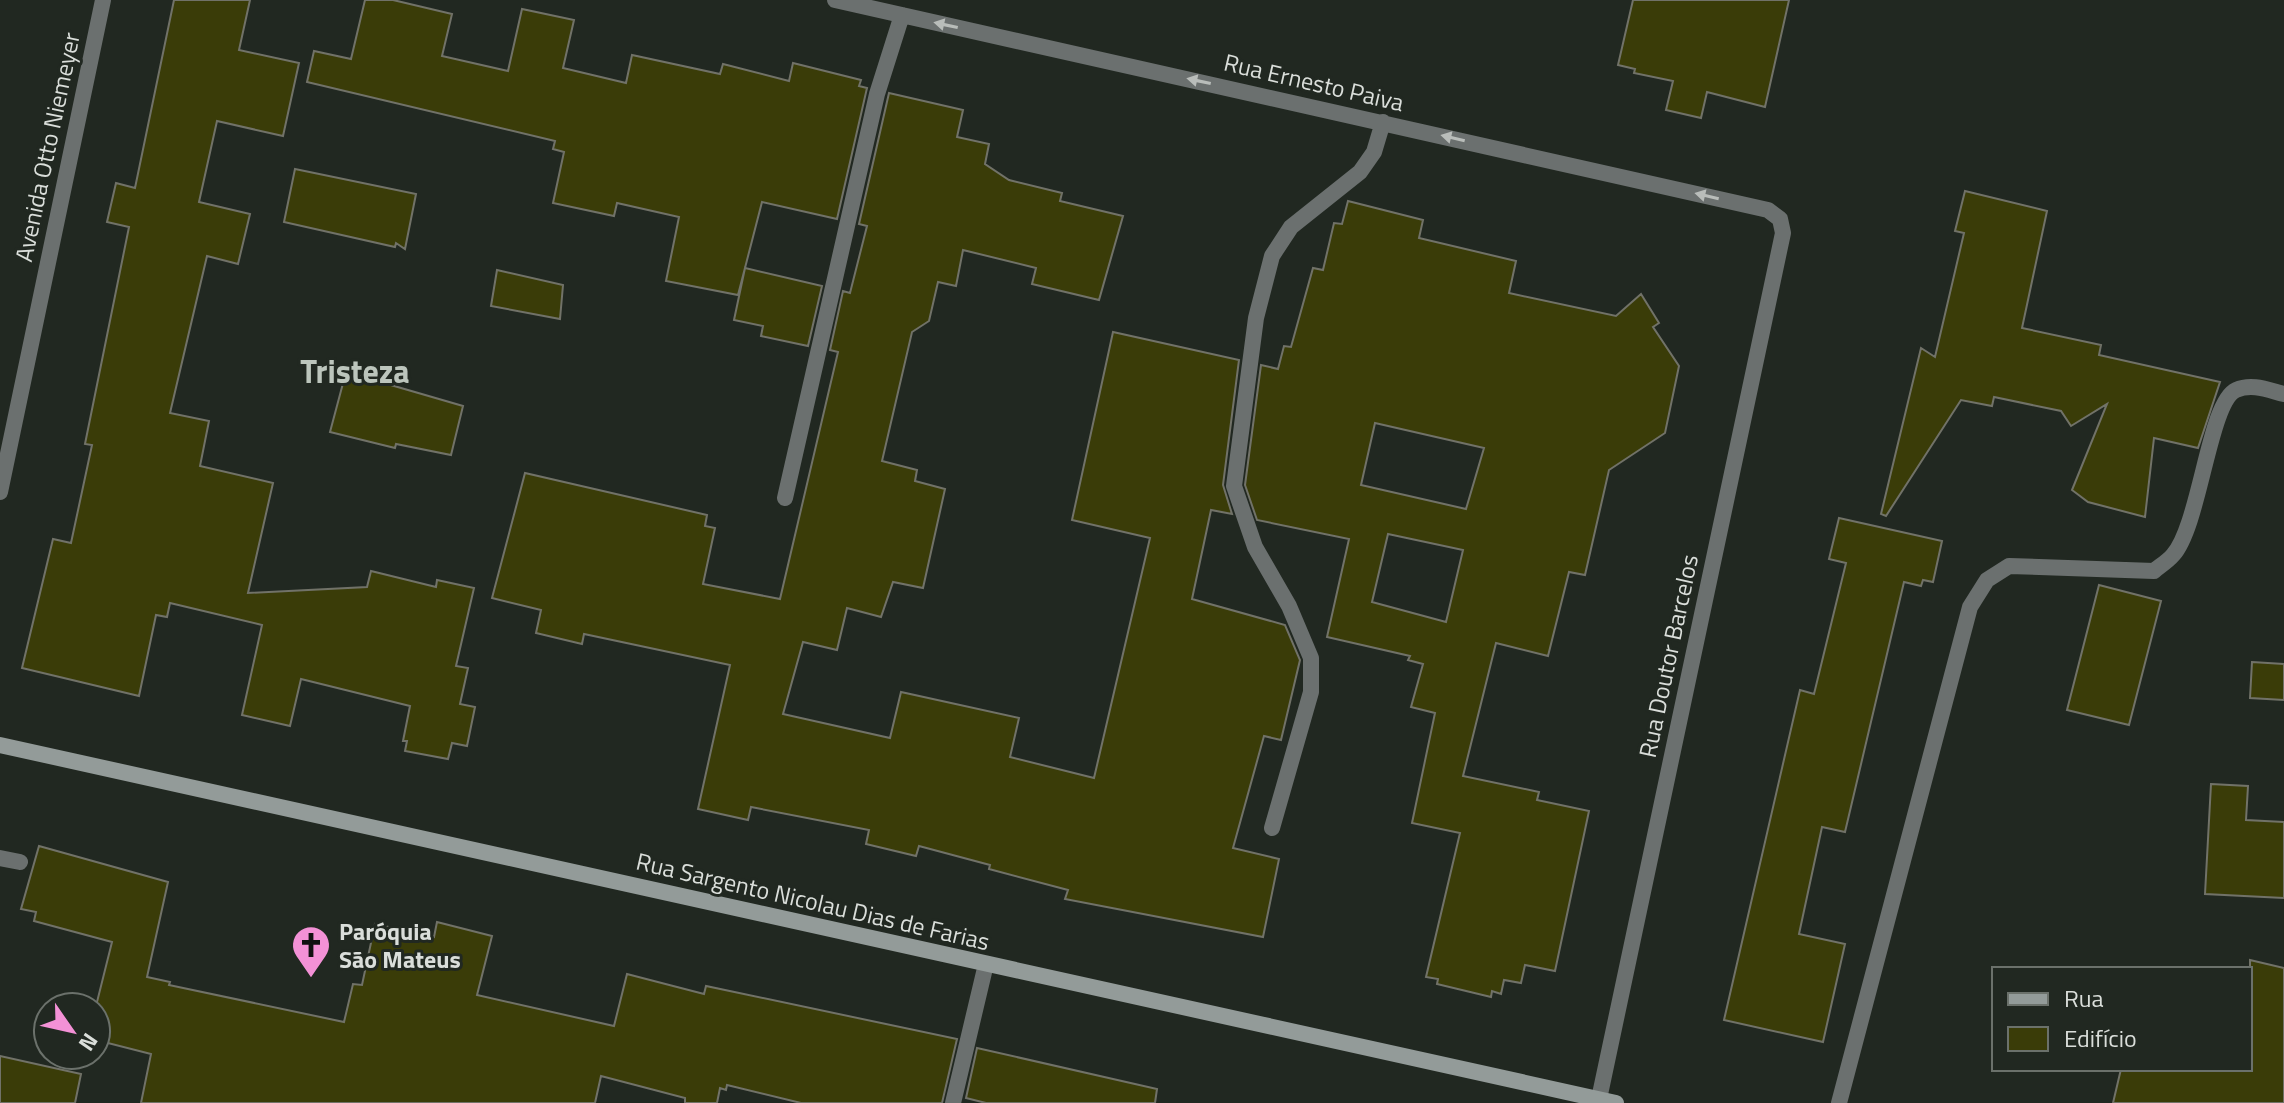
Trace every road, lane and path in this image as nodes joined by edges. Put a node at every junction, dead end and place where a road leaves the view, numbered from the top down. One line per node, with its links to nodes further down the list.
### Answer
1 (103, 0): 7 (street, Avenida Otto Niemeyer)
2 (835, 0): 3 (street, Rua Ernesto Paiva)
3 (902, 15): 4 (street, Rua Ernesto Paiva, one-way to 3); 8 (street)
4 (1383, 122): 5 (street, Rua Ernesto Paiva, one-way to 4); 10 (street)
5 (1780, 219): 14 (street, Rua Doutor Barcelos)
6 (2284, 394): 17 (street)
7 (0, 492)
8 (785, 498)
9 (0, 745): 13 (main road, Rua Sargento Nicolau Dias de Farias)
10 (1272, 828)
11 (0, 858): 12 (street)
12 (20, 862)
13 (986, 964): 14 (main road, Rua Sargento Nicolau Dias de Farias); 15 (street)
14 (1598, 1101): 16 (main road, Rua Sargento Nicolau Dias de Farias)
15 (953, 1103)
16 (1616, 1103)
17 (1839, 1103)

